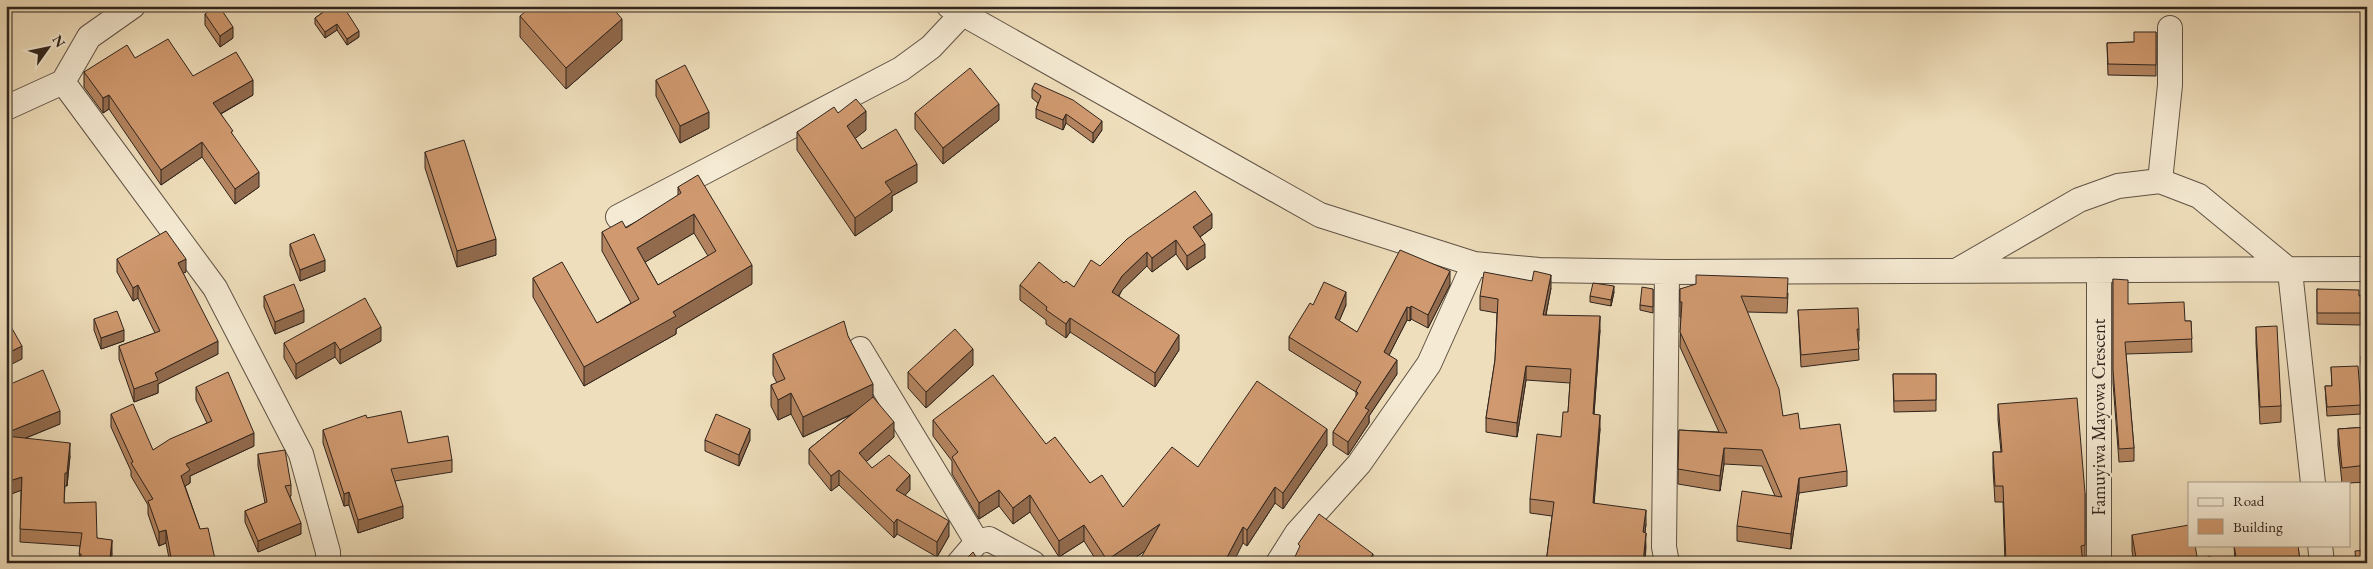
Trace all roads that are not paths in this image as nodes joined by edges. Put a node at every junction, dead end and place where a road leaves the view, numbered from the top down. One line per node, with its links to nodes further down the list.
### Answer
1 (133, 6): 4 (street)
2 (956, 10): 7 (street); 8 (street)
3 (2170, 28): 6 (street)
4 (63, 82): 5 (street); 18 (street)
5 (6, 108)
6 (2160, 181): 11 (street); 12 (street)
7 (618, 217)
8 (1474, 264): 13 (street); 21 (street)
9 (2367, 269): 11 (street)
10 (2099, 270): 11 (street); 12 (street); 23 (street, Famuyiwa Mayowa Crescent)
11 (2290, 270): 15 (street)
12 (1955, 271): 13 (street)
13 (1668, 272): 22 (street)
14 (860, 349): 16 (street)
15 (2313, 482)
16 (977, 542): 19 (street); 20 (street)
17 (2320, 546): 24 (street)
18 (328, 563)
19 (959, 563)
20 (1033, 563)
21 (1278, 563)
22 (1667, 563)
23 (2100, 563)
24 (2322, 563)

